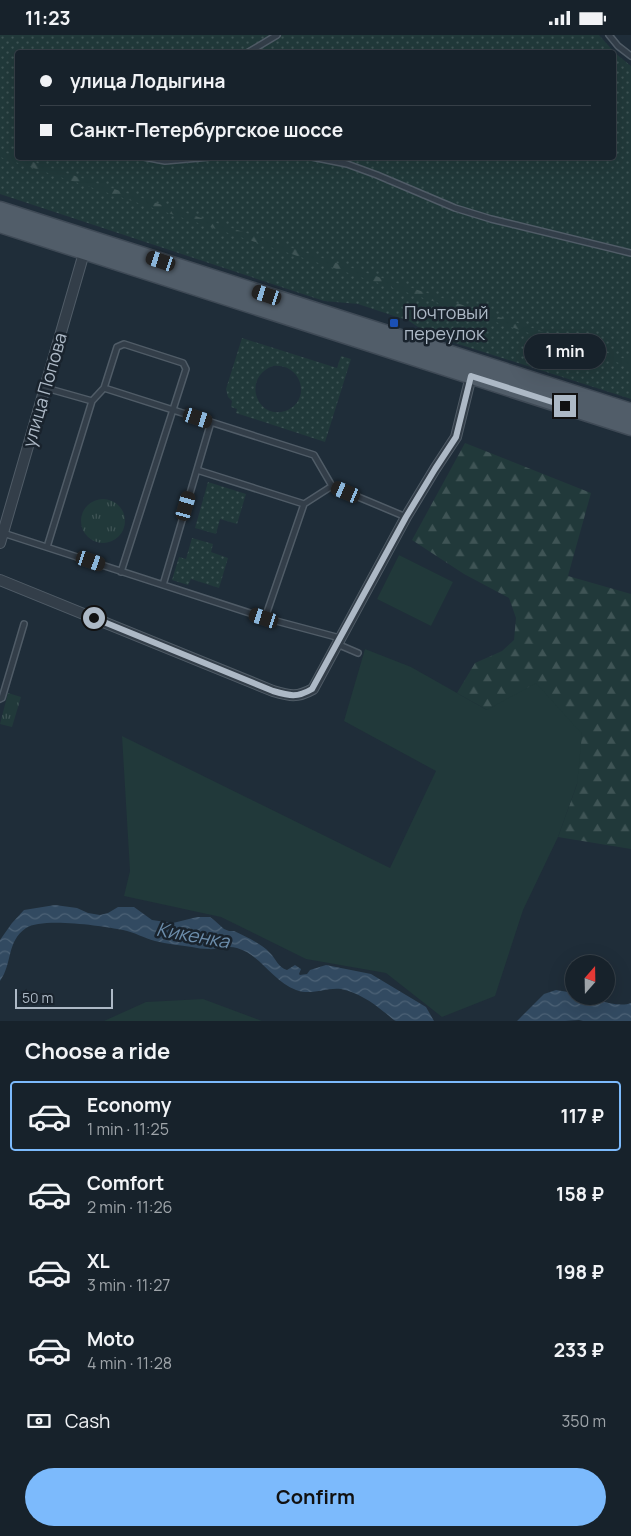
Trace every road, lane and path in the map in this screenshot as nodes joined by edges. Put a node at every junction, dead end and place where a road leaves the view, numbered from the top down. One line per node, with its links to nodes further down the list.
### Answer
1 (276, 35): 3 (lane)
2 (609, 35): 4 (lane)
3 (252, 50)
4 (631, 56)
5 (160, 160): 6 (lane)
6 (176, 160)
7 (327, 160): 11 (lane)
8 (0, 210): 10 (main road)
9 (0, 224): 10 (main road)
10 (87, 245): 12 (main road); 13 (street, улица Попова)
11 (631, 253)
12 (473, 369): 17 (main road); 19 (main road); 23 (street)
13 (46, 387): 15 (lane); 24 (street, улица Попова)
14 (104, 388): 15 (lane); 16 (lane); 16 (lane)
15 (92, 401): 25 (lane)
16 (173, 410): 18 (lane); 26 (lane)
17 (631, 412)
18 (211, 422): 20 (lane); 21 (lane)
19 (631, 427)
20 (196, 470): 22 (lane); 28 (lane)
21 (332, 486): 22 (lane); 23 (lane)
22 (304, 504): 29 (lane)
23 (406, 517): 31 (street)
24 (1, 538): 25 (lane)
25 (47, 547): 26 (lane)
26 (121, 571): 28 (lane)
27 (0, 579): 31 (street)
28 (163, 585): 29 (lane)
29 (264, 618): 31 (lane)
30 (24, 624): 33 (lane)
31 (339, 641): 32 (lane)
32 (358, 653)
33 (0, 699)

